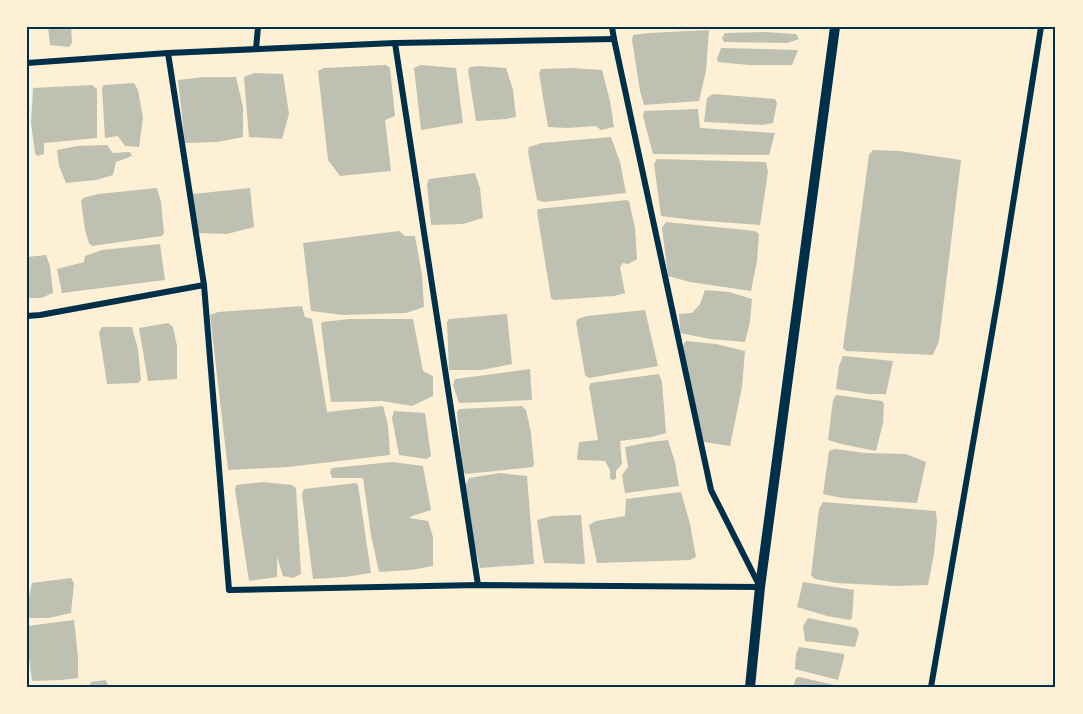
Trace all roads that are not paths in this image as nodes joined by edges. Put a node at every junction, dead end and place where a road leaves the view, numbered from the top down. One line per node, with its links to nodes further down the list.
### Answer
1 (258, 27): 7 (street)
2 (612, 27): 5 (street)
3 (835, 27): 13 (street)
4 (1041, 27): 15 (street)
5 (614, 39): 6 (street); 13 (street)
6 (394, 43): 7 (street); 12 (street)
7 (256, 49): 8 (street)
8 (168, 53): 9 (street); 10 (street)
9 (27, 63)
10 (204, 285): 11 (street); 12 (street)
11 (27, 316)
12 (478, 585): 13 (street)
13 (760, 587): 14 (street)
14 (750, 687)
15 (931, 687)

